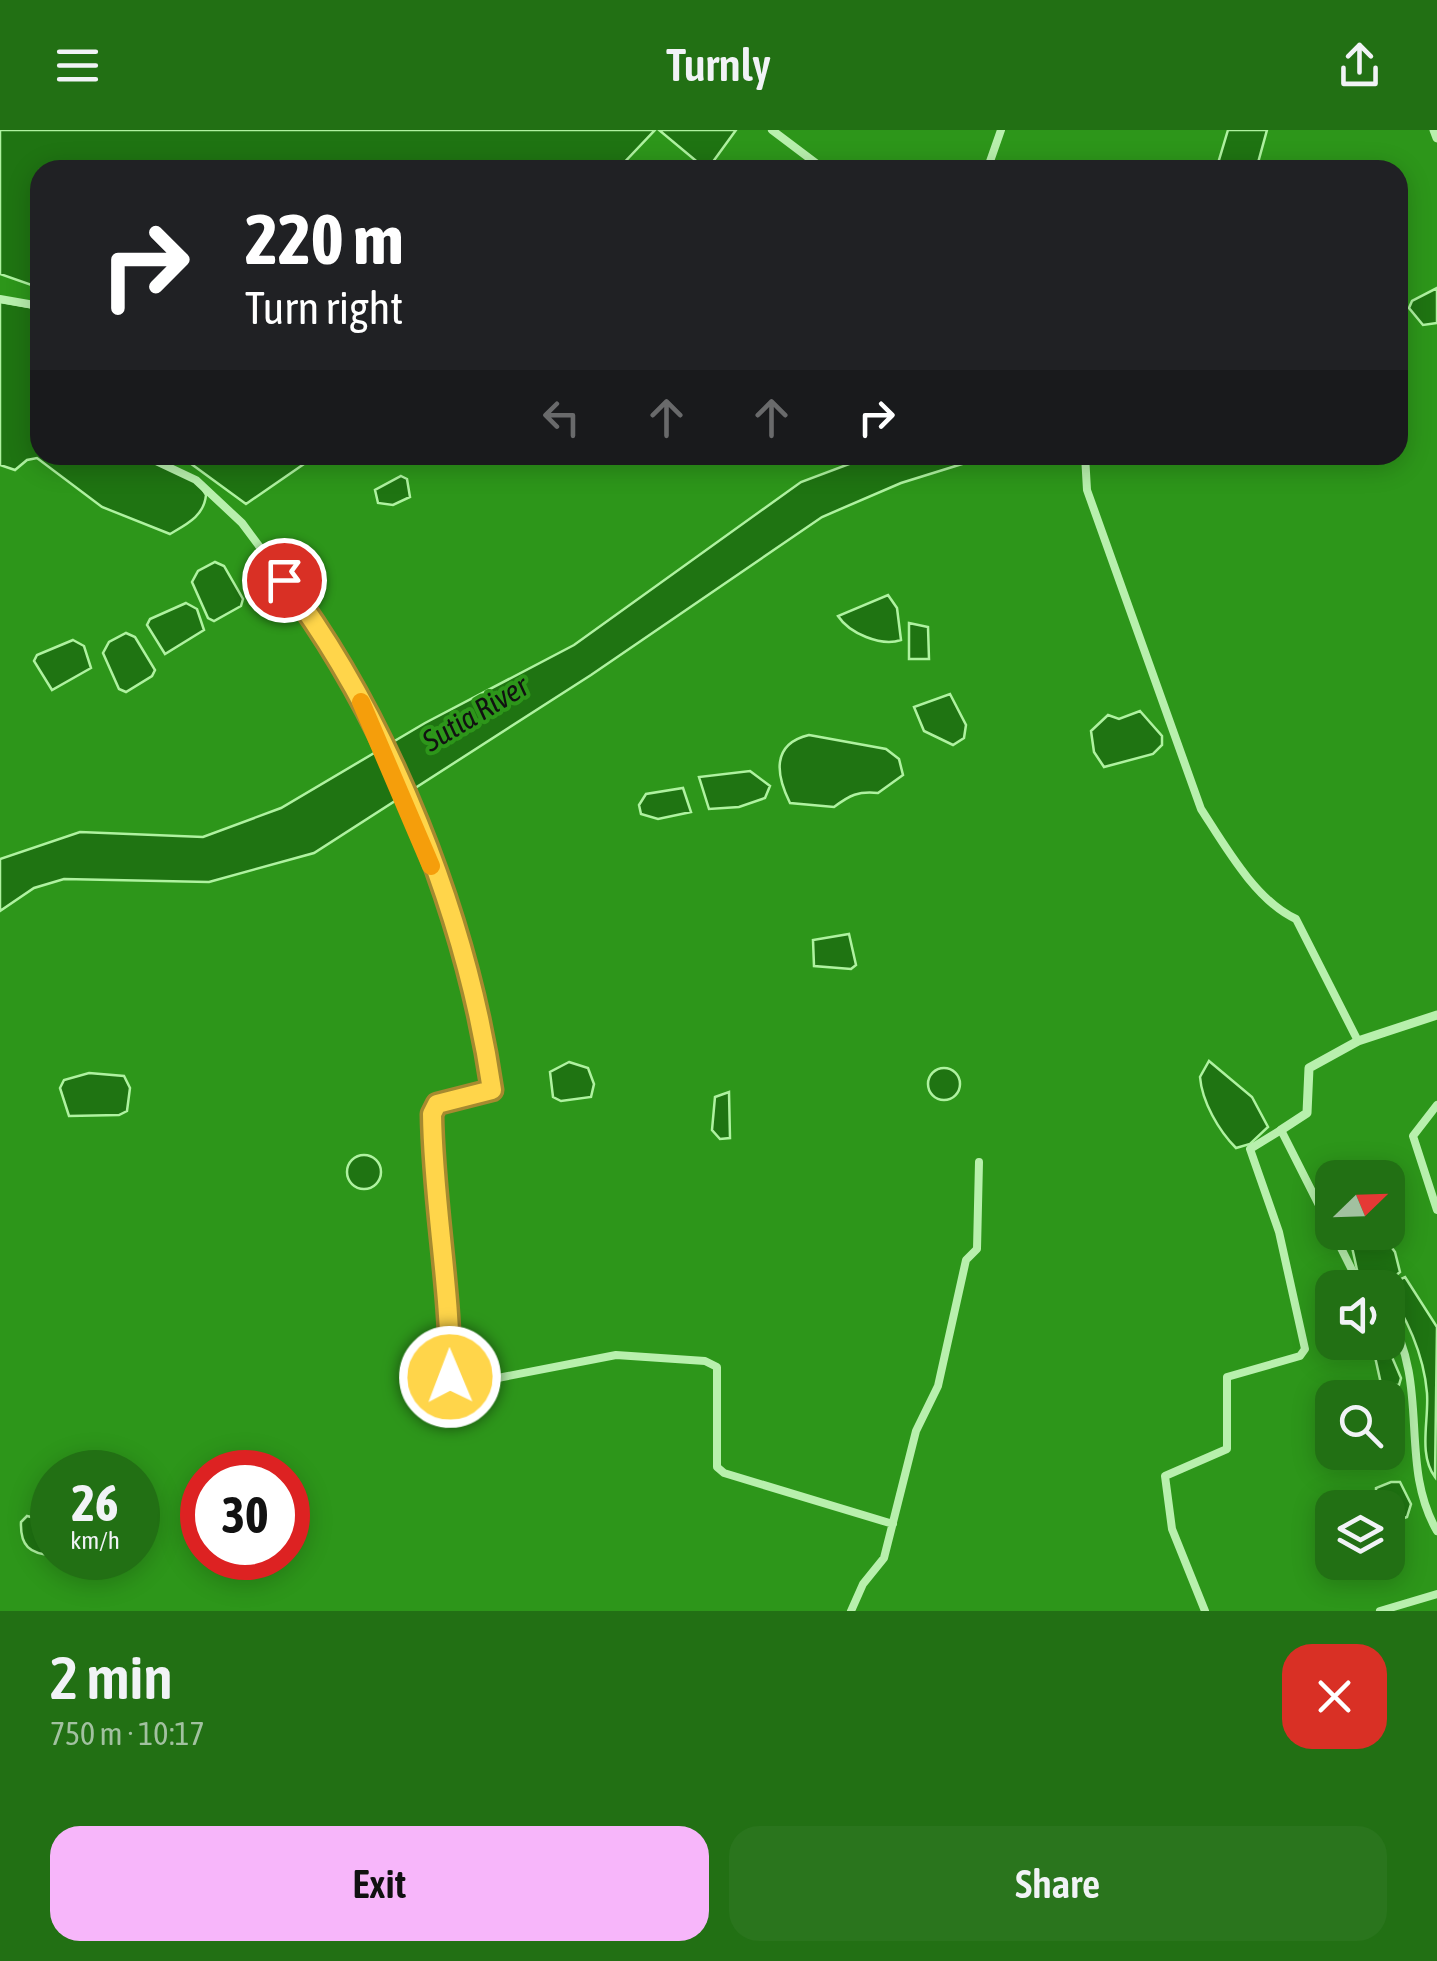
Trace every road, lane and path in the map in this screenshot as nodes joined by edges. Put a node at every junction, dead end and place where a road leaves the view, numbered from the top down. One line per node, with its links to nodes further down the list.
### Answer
1 (772, 130): 5 (street)
2 (1001, 130): 6 (street)
3 (1434, 130): 4 (street)
4 (1437, 138)
5 (812, 160)
6 (991, 160)
7 (0, 299): 8 (street)
8 (30, 304)
9 (164, 465): 19 (street)
10 (1086, 465): 12 (street)
11 (1437, 1015): 12 (street)
12 (1358, 1040): 14 (street)
13 (1437, 1105): 17 (street)
14 (1281, 1130): 16 (street); 23 (street)
15 (979, 1162): 19 (street)
16 (1315, 1197)
17 (1437, 1210)
18 (1405, 1354): 20 (street)
19 (892, 1524): 22 (street)
20 (1437, 1531)
21 (1437, 1594): 24 (street)
22 (851, 1611)
23 (1205, 1611)
24 (1380, 1611)

